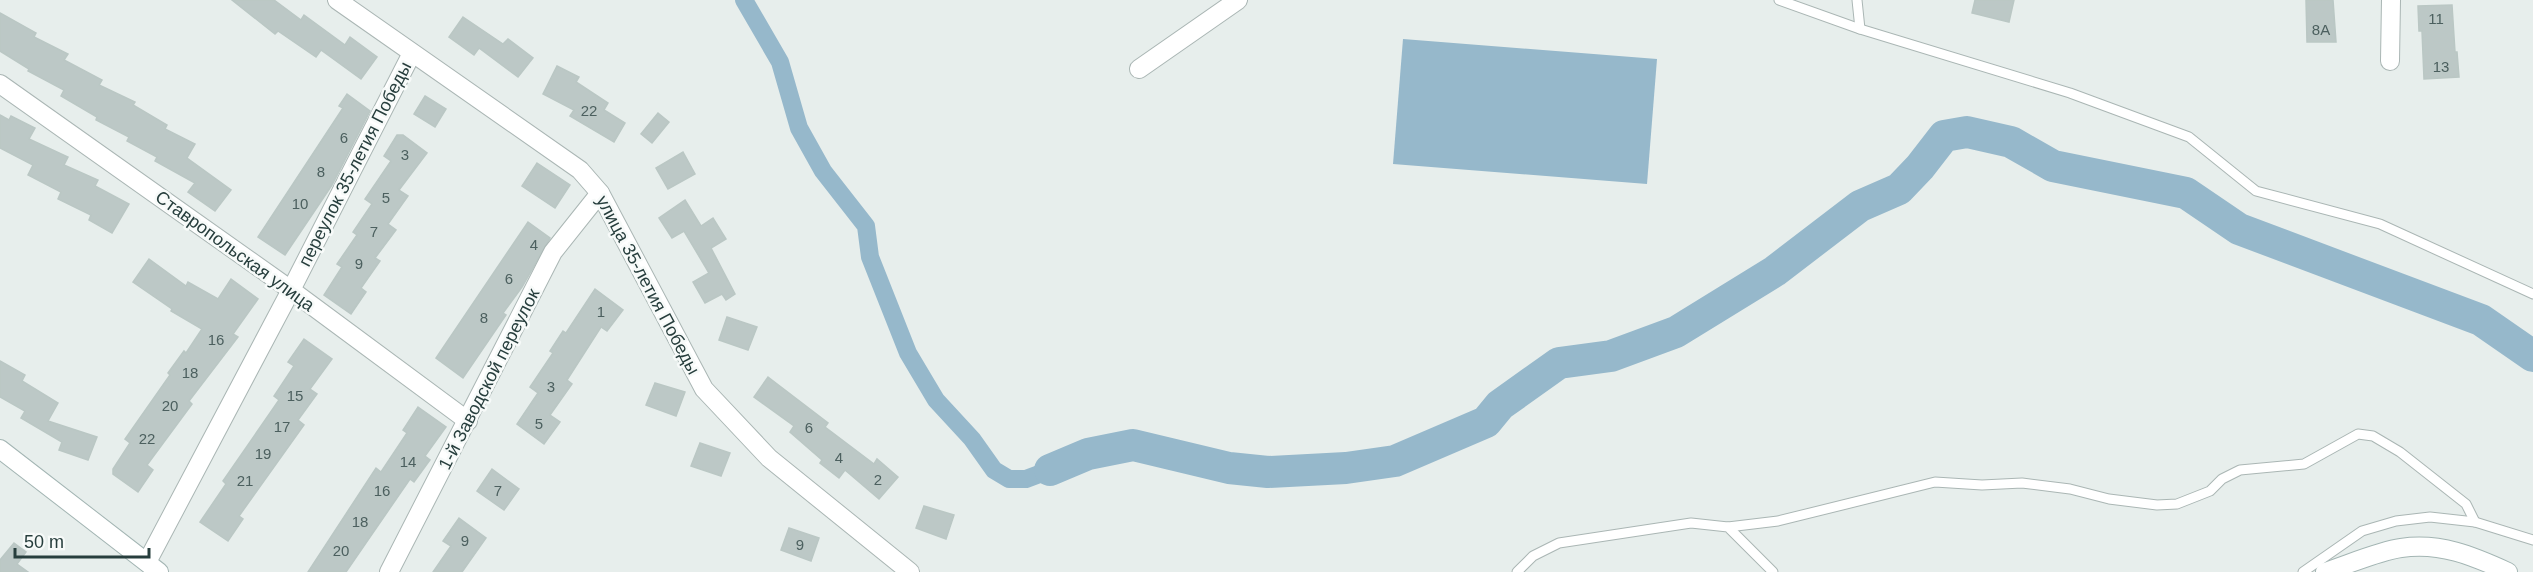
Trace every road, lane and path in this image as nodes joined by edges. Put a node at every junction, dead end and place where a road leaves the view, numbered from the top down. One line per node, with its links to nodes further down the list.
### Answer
1 (337, 0): 7 (street, улица 35-летия Победы)
2 (1238, 0): 9 (street)
3 (1779, 0): 6 (lane)
4 (1857, 0): 6 (lane)
5 (2391, 0): 8 (street)
6 (1860, 29): 13 (lane)
7 (412, 53): 11 (street, улица 35-летия Победы); 12 (street, переулок 35-летия Победы)
8 (2390, 60)
9 (1139, 69)
10 (0, 84): 12 (street, Ставропольская улица)
11 (600, 193): 14 (street, 1-й Заводской переулок); 21 (street, улица 35-летия Победы)
12 (291, 290): 14 (street, Ставропольская улица); 19 (street, переулок 35-летия Победы)
13 (2533, 294)
14 (468, 421): 20 (street, 1-й Заводской переулок)
15 (0, 449): 19 (street)
16 (2475, 522): 17 (lane); 18 (lane); 24 (lane)
17 (1728, 528): 22 (lane); 23 (lane)
18 (2533, 540)
19 (153, 567)
20 (389, 572)
21 (910, 572)
22 (1517, 572)
23 (1773, 572)
24 (2303, 572)
25 (2325, 572): 26 (street)
26 (2508, 572)

